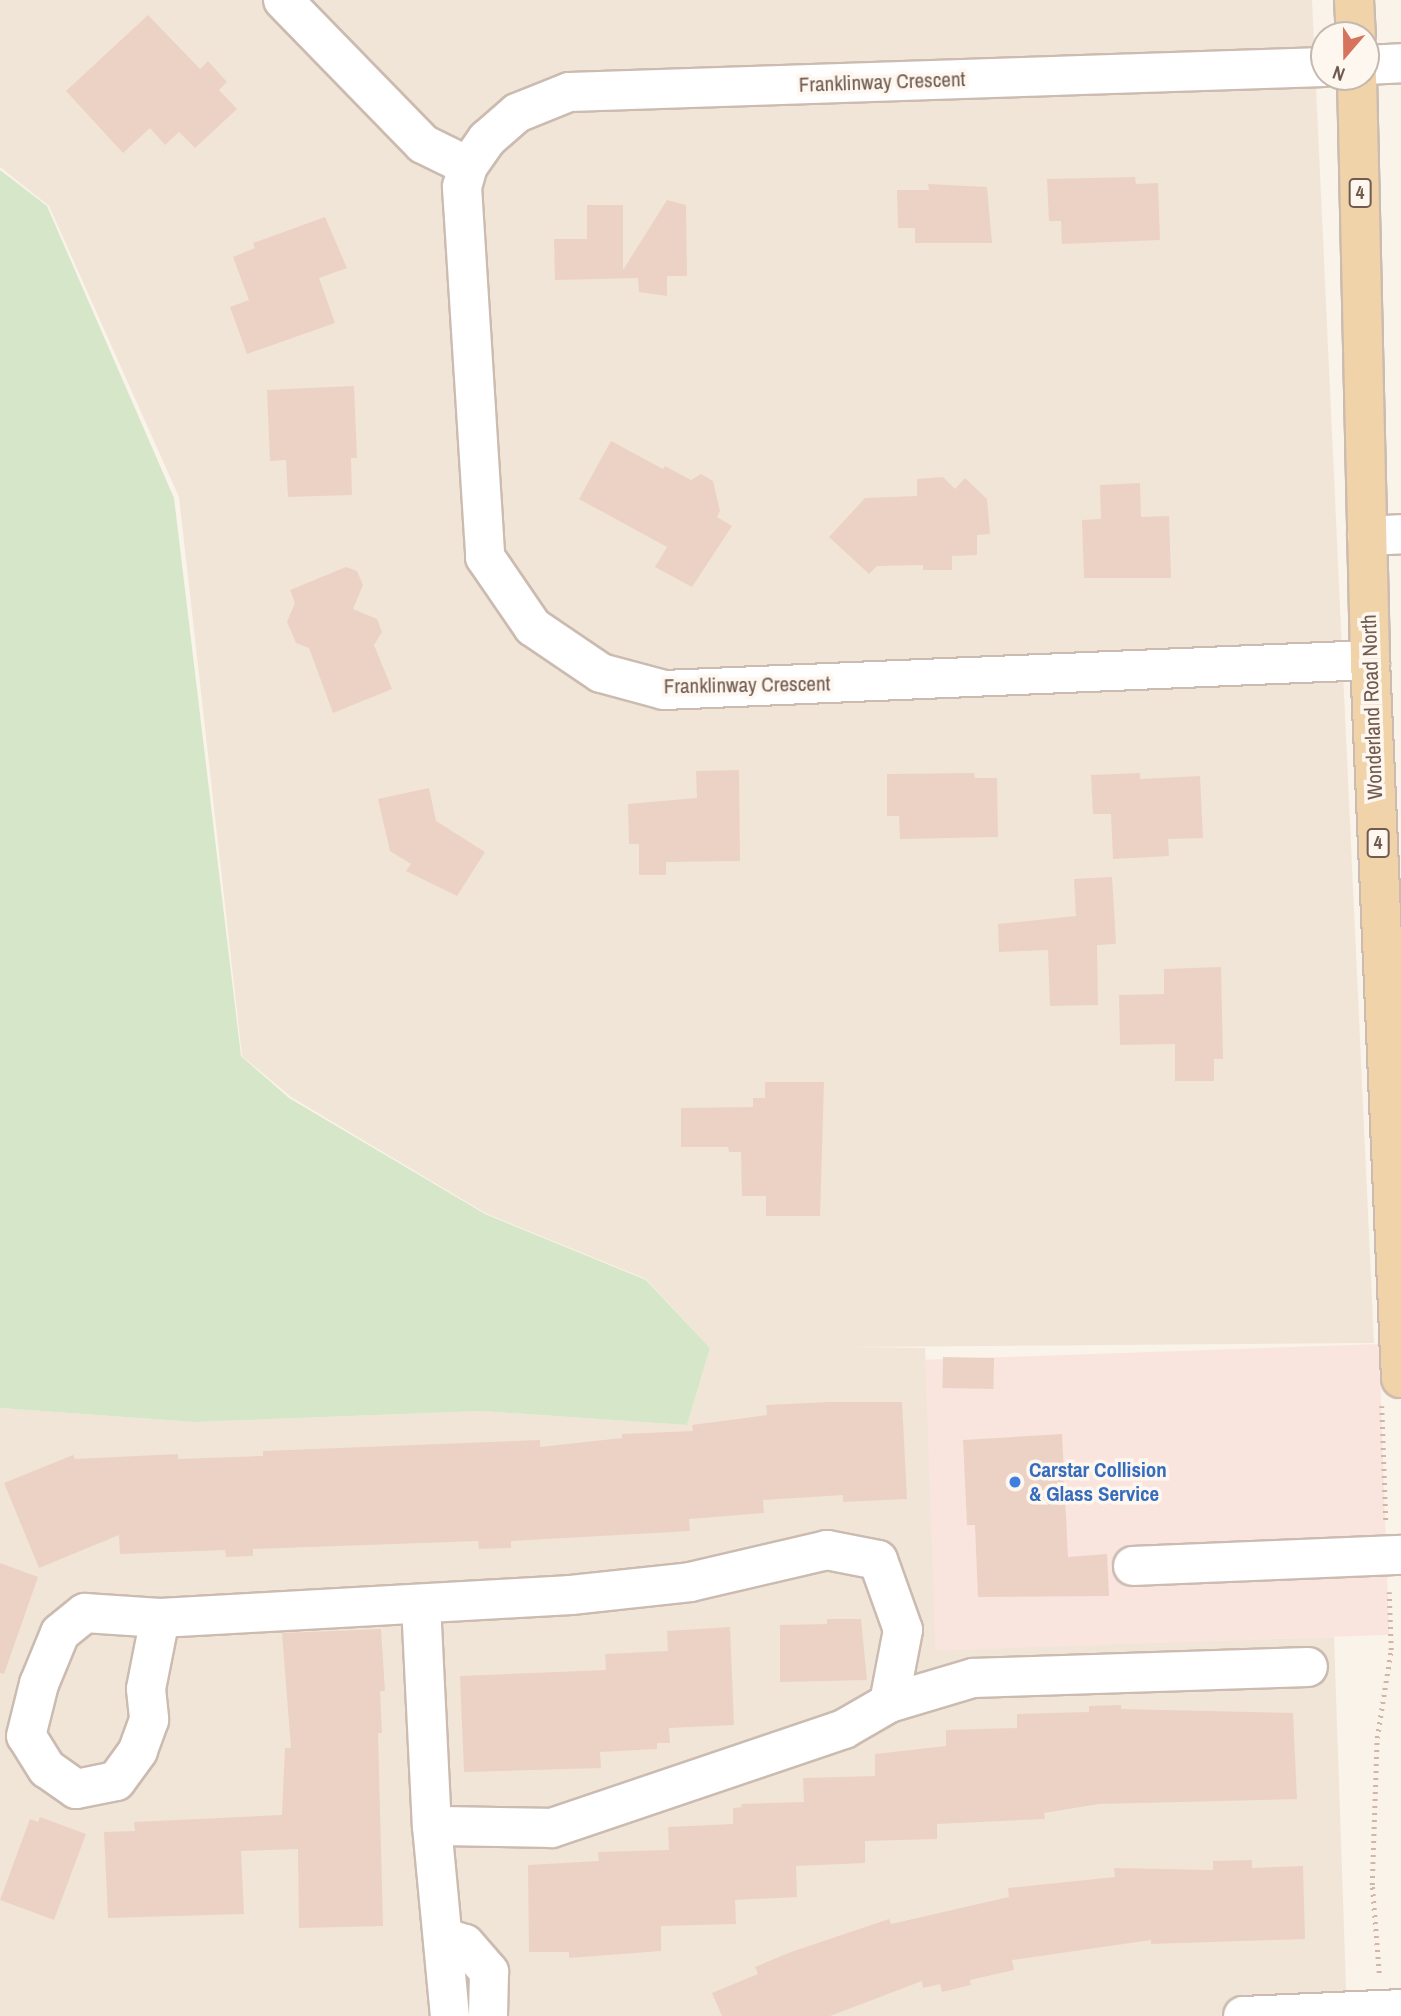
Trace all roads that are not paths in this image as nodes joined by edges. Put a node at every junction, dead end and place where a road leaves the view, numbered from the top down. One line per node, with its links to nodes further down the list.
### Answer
1 (283, 0): 8 (street)
2 (1354, 0): 3 (main road)
3 (1355, 21)
4 (1401, 64): 5 (street)
5 (1380, 65)
6 (1310, 67): 8 (street, Franklinway Crescent)
7 (1358, 91): 9 (main road, Wonderland Road North / 4)
8 (468, 166): 10 (street, Franklinway Crescent)
9 (1384, 535): 10 (main road, Wonderland Road North / 4)
10 (1370, 660): 11 (main road, Wonderland Road North / 4)
11 (1392, 983): 12 (main road, Wonderland Road North / 4)
12 (1401, 1378)
13 (1401, 1555): 14 (street)
14 (1133, 1566)
15 (421, 1604): 16 (street); 18 (street); 19 (street)
16 (160, 1618): 16 (street)
17 (1308, 1667): 18 (street)
18 (889, 1703): 19 (street)
19 (432, 1826): 20 (street)
20 (446, 1938): 22 (street); 23 (street)
21 (1401, 2009): 24 (street)
22 (450, 2016)
23 (488, 2016)
24 (1243, 2016)

